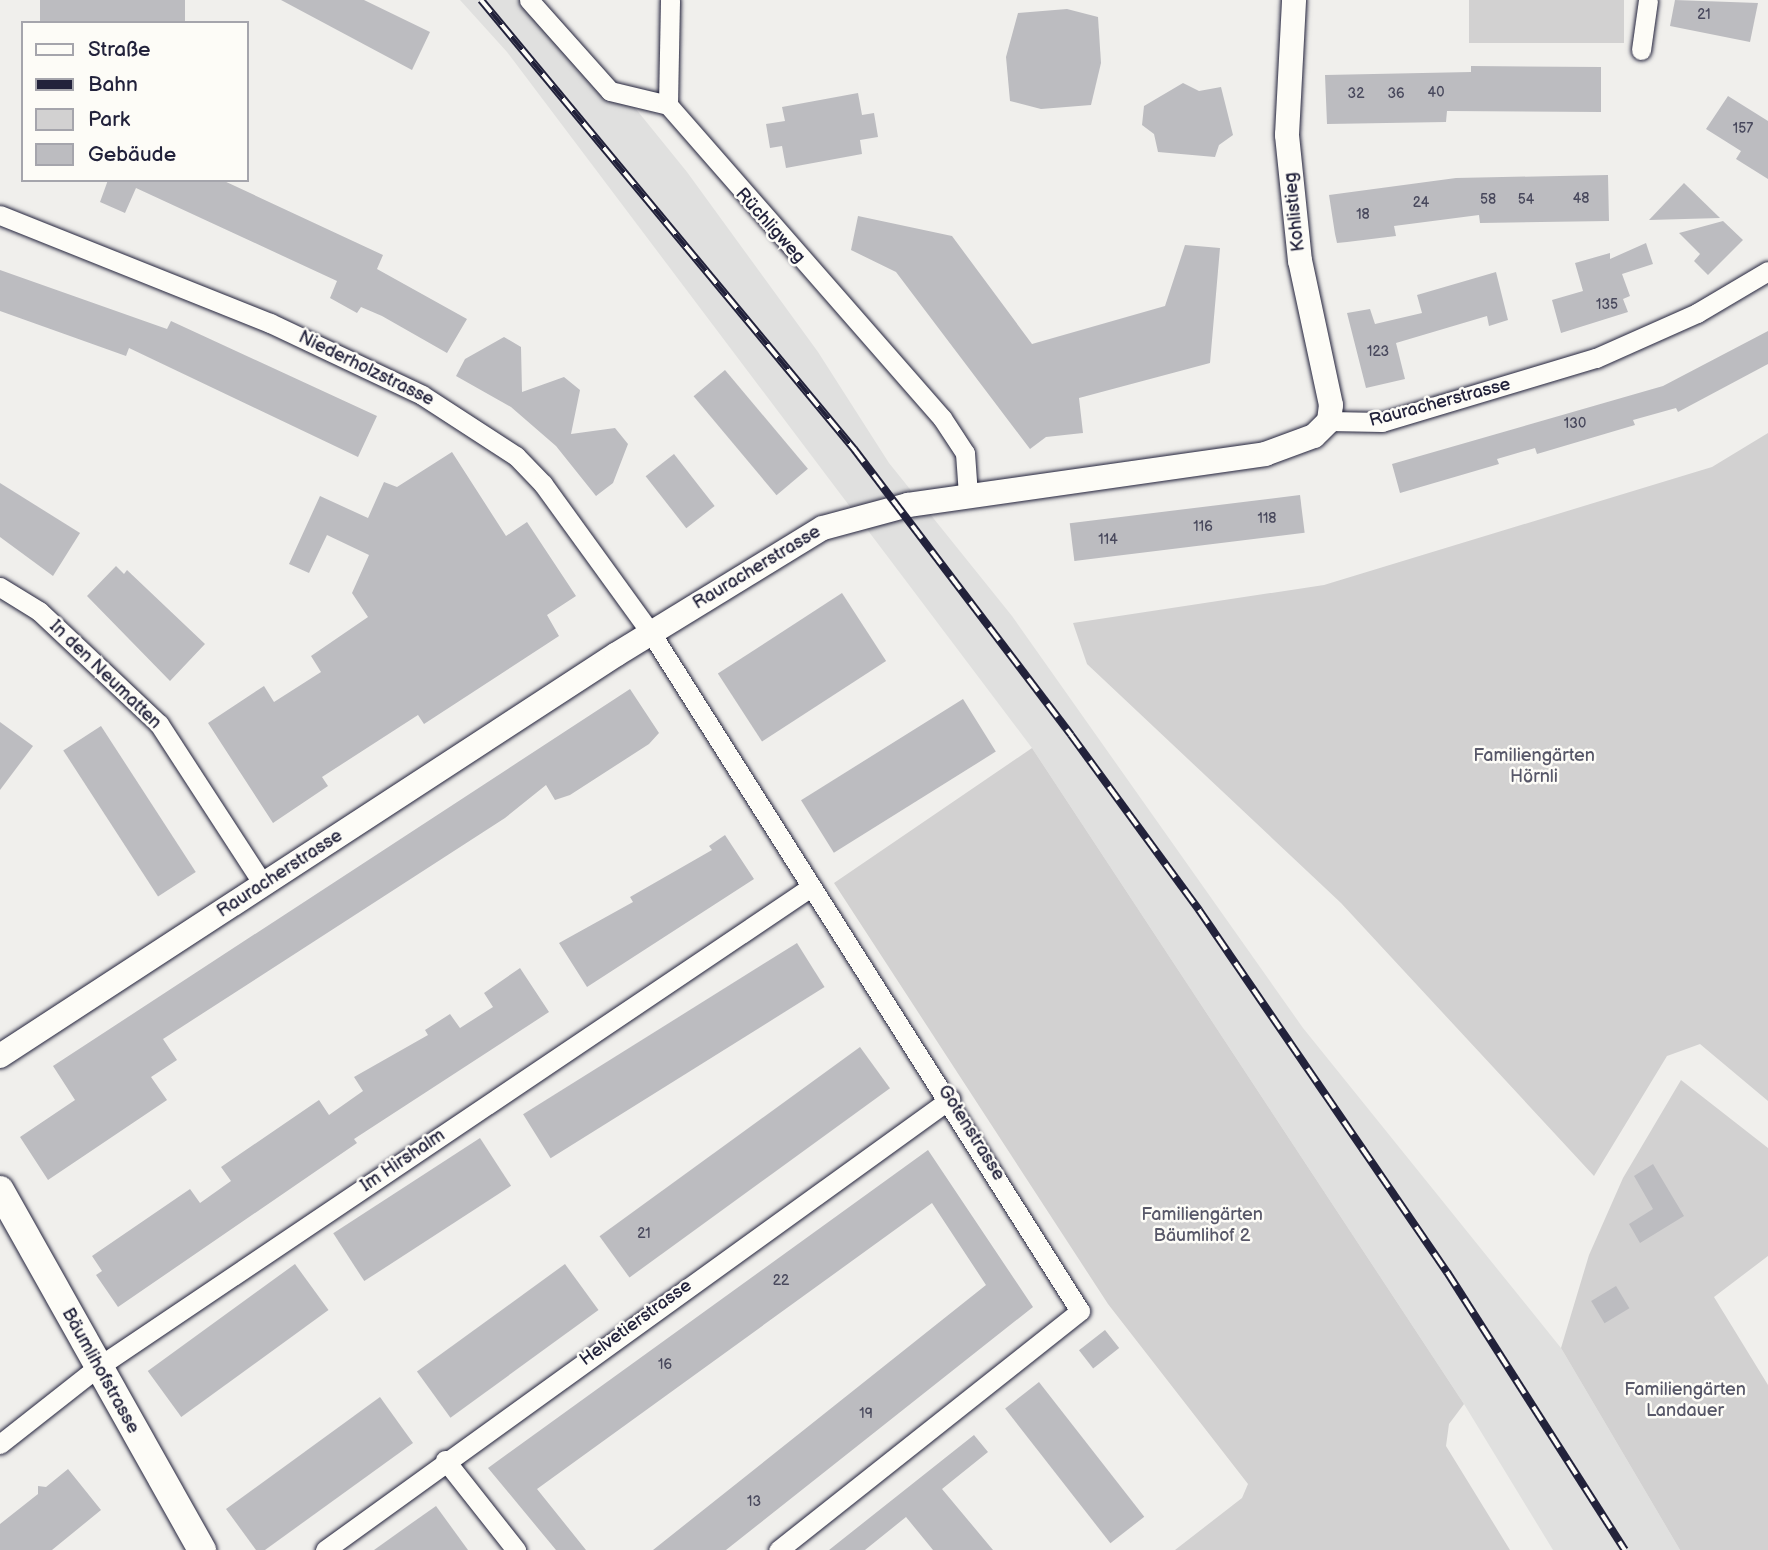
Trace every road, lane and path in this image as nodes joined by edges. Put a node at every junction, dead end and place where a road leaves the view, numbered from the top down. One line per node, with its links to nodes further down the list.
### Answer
1 (529, 0): 6 (street)
2 (670, 0): 6 (street)
3 (1294, 0): 9 (street, Kohlistieg)
4 (1648, 0): 5 (street)
5 (1641, 50)
6 (668, 104): 10 (street, Rüchligweg)
7 (0, 215): 12 (street, Niederholzstrasse)
8 (1768, 271): 9 (street, Rauracherstrasse)
9 (1329, 421): 10 (street, Rauracherstrasse)
10 (968, 495): 12 (street, Rauracherstrasse)
11 (0, 587): 13 (street, In den Neumatten)
12 (651, 633): 13 (street, Rauracherstrasse); 14 (street, Gotenstrasse)
13 (263, 884): 15 (street, Rauracherstrasse)
14 (811, 887): 16 (street, Gotenstrasse); 18 (street, Im Hirshalm)
15 (0, 1056)
16 (950, 1099): 20 (street, Helvetierstrasse); 24 (street, Gotenstrasse)
17 (0, 1191): 18 (main road, Bäumlihofstrasse)
18 (98, 1367): 19 (street, Im Hirshalm); 21 (main road, Bäumlihofstrasse)
19 (0, 1444)
20 (444, 1460): 22 (street, Helvetierstrasse); 23 (street)
21 (202, 1550)
22 (325, 1550)
23 (516, 1550)
24 (778, 1550)

